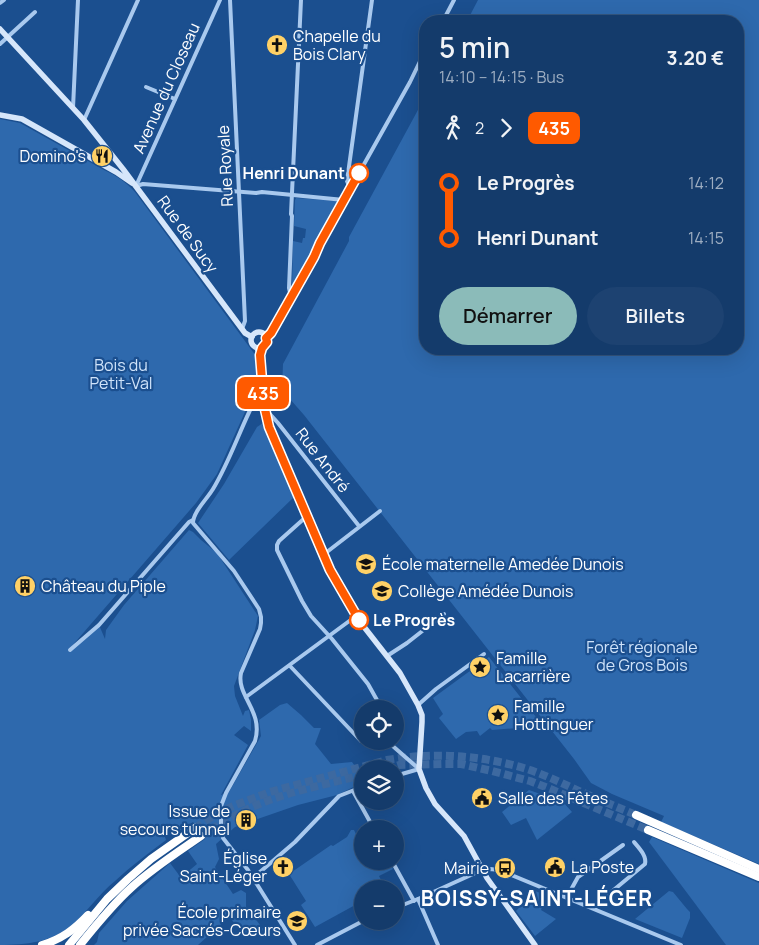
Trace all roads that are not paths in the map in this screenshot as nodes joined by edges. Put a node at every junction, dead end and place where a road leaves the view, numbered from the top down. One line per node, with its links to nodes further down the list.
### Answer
1 (4, 0): 9 (street)
2 (78, 0): 18 (street)
3 (138, 0): 20 (street)
4 (220, 0): 17 (street, Avenue du Closeau)
5 (230, 0): 28 (street, Rue Royale)
6 (301, 0): 29 (street)
7 (372, 0): 27 (street)
8 (454, 0): 11 (street)
9 (0, 3)
10 (35, 12): 13 (street)
11 (445, 15)
12 (0, 29): 13 (main road, Rue de Sucy)
13 (7, 37): 14 (street); 18 (main road, Rue de Sucy)
14 (0, 44)
15 (419, 63): 27 (street)
16 (146, 87): 17 (street)
17 (175, 99): 26 (street, Avenue du Closeau)
18 (73, 108): 20 (main road, Rue de Sucy)
19 (0, 115): 22 (main road)
20 (84, 120): 21 (main road, Rue de Sucy)
21 (113, 157): 23 (main road); 24 (main road, Rue de Sucy)
22 (104, 165): 23 (main road); 25 (main road)
23 (114, 165): 24 (main road); 25 (main road)
24 (123, 169): 26 (main road, Rue de Sucy)
25 (116, 172): 26 (main road)
26 (136, 186): 28 (street); 32 (main road, Rue de Sucy)
27 (352, 187): 30 (street)
28 (239, 191): 29 (street); 32 (street, Rue Royale)
29 (292, 195): 30 (street); 31 (street)
30 (344, 200): 31 (street)
31 (291, 298): 34 (street)
32 (242, 329): 33 (main road, Rue de Sucy)
33 (252, 337): 34 (main road); 35 (main road)
34 (266, 338): 35 (main road)
35 (260, 348): 36 (main road)
36 (263, 391): 37 (main road); 38 (street)
37 (264, 405): 38 (street); 39 (main road)
38 (251, 409): 42 (street)
39 (265, 412): 41 (main road); 43 (street, Rue André)
40 (380, 511): 43 (street)
41 (307, 516): 44 (main road); 47 (street)
42 (193, 520): 48 (street); 52 (street)
43 (359, 526): 44 (street)
44 (323, 555): 50 (main road)
45 (444, 614): 50 (street)
46 (352, 619): 47 (street)
47 (329, 636): 51 (street); 53 (street)
48 (70, 650)
49 (484, 654): 54 (street)
50 (387, 656): 54 (main road)
51 (290, 666): 52 (street); 55 (street)
52 (246, 697): 71 (street)
53 (377, 700)
54 (418, 704): 57 (main road)
55 (354, 734)
56 (397, 750): 57 (street)
57 (419, 769): 58 (street); 69 (main road)
58 (404, 773)
59 (353, 791): 61 (street); 71 (street)
60 (636, 815): 67 (highway)
61 (369, 820)
62 (195, 828): 73 (highway)
63 (648, 830): 70 (highway)
64 (201, 836): 81 (highway)
65 (634, 842): 76 (street)
66 (624, 845): 72 (street)
67 (759, 869)
68 (398, 870): 74 (street)
69 (482, 870): 72 (street); 74 (street); 84 (main road)
70 (759, 877)
71 (253, 878): 82 (street)
72 (567, 897): 76 (street)
73 (107, 899): 79 (highway); 80 (highway)
74 (416, 900): 75 (street); 83 (street)
75 (404, 905)
76 (594, 909): 85 (street)
77 (354, 926): 78 (street)
78 (320, 944)
79 (42, 945)
80 (69, 945)
81 (80, 945)
82 (295, 945)
83 (438, 945)
84 (535, 945)
85 (681, 945)

